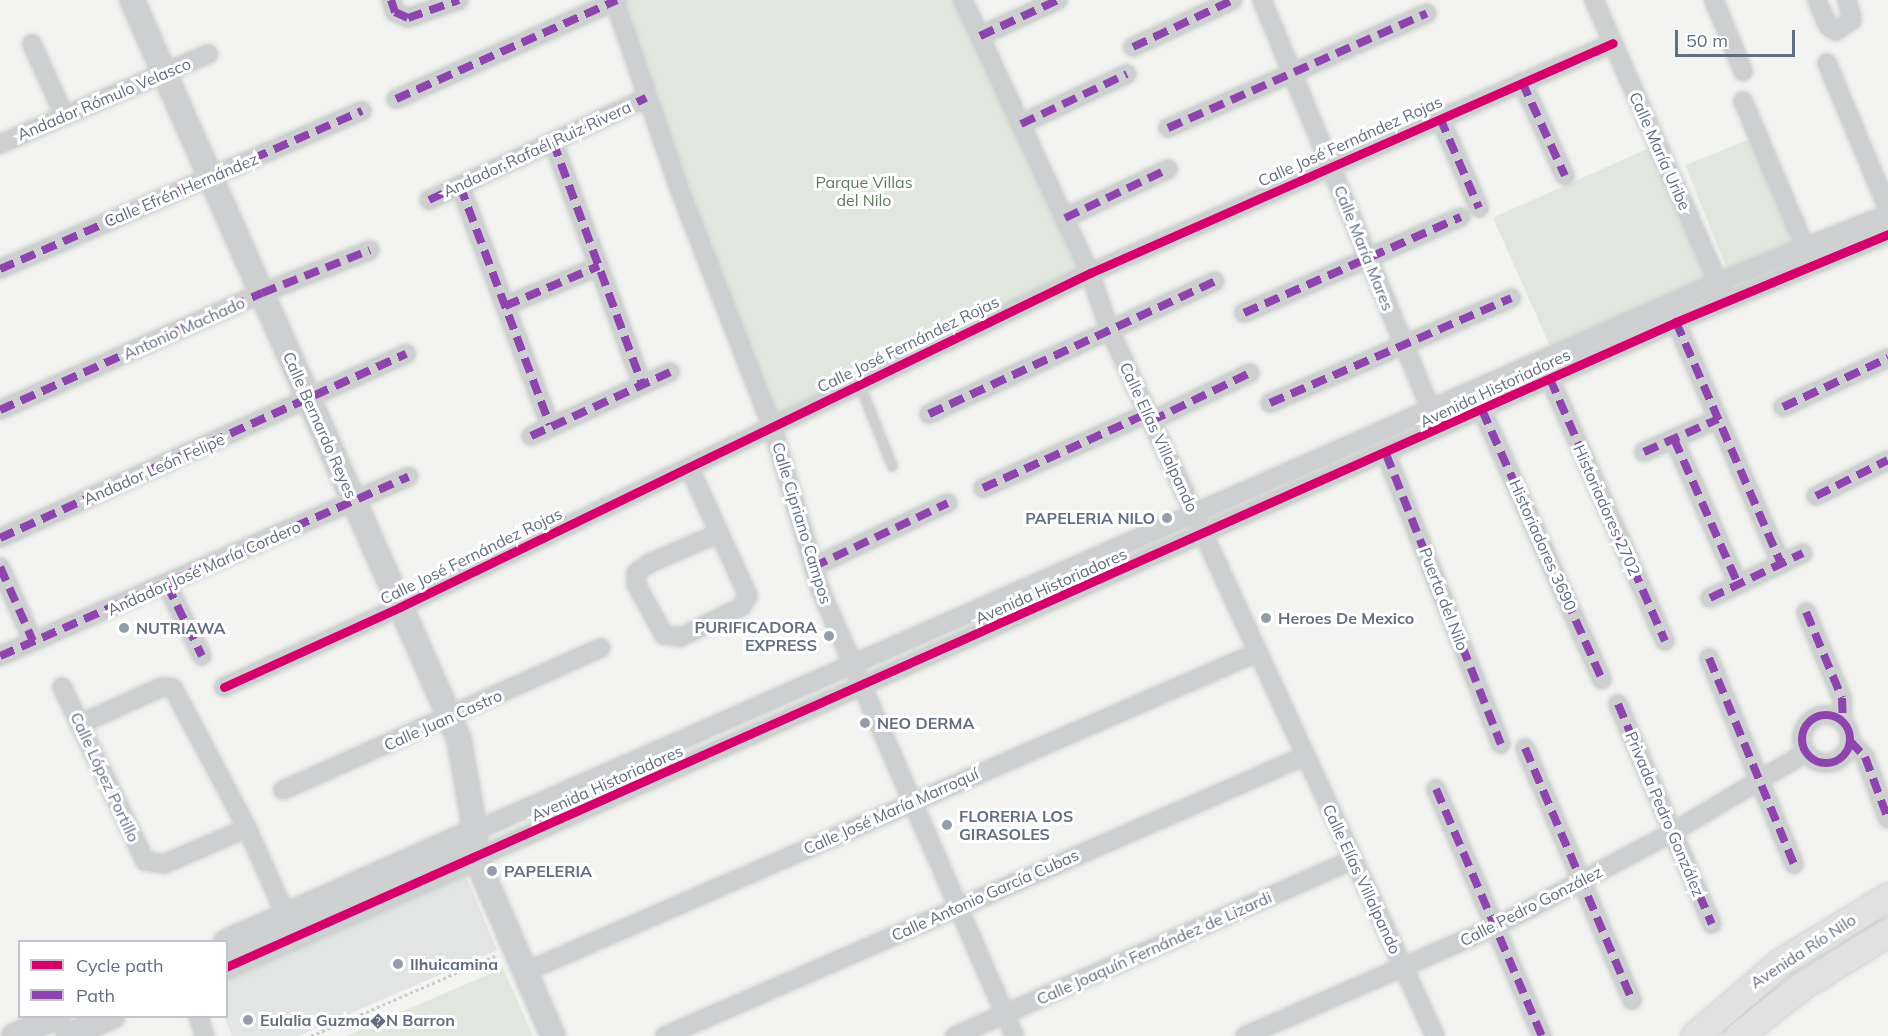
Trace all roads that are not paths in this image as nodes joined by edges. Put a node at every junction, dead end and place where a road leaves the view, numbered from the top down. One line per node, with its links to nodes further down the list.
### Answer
1 (132, 0): 22 (street, Calle Bernardo Reyes)
2 (391, 0): 3 (street)
3 (459, 0)
4 (963, 0): 14 (street, Calle Elías Villalpando)
5 (1058, 0): 14 (street)
6 (1233, 0): 17 (street)
7 (1262, 0): 20 (street, Calle María Mares)
8 (1594, 0): 15 (street, Calle María Uribe)
9 (1714, 0): 21 (street)
10 (1817, 0): 11 (street)
11 (1846, 0)
12 (615, 1): 25 (street, Calle Cipriano Campos); 26 (street)
13 (1427, 13): 20 (street)
14 (980, 36): 31 (street, Calle Elías Villalpando)
15 (1613, 43): 24 (street, Calle José Fernández Rojas); 54 (street, Calle María Uribe)
16 (32, 44): 29 (street)
17 (1133, 47)
18 (208, 54): 22 (street, Andador Rómulo Velasco)
19 (1827, 63): 42 (street)
20 (1291, 70): 32 (street); 35 (street, Calle María Mares)
21 (1743, 71)
22 (165, 73): 29 (street, Andador Rómulo Velasco); 38 (street, Calle Bernardo Reyes)
23 (1126, 74): 31 (street)
24 (1522, 82): 30 (street, Calle José Fernández Rojas); 37 (street)
25 (646, 98): 33 (street, Andador Rafaél Ruiz Rivera); 80 (street, Calle Cipriano Campos)
26 (396, 99)
27 (1743, 101): 47 (street)
28 (363, 111): 38 (street, Calle Efrén Hernández)
29 (64, 115): 34 (street, Andador Rómulo Velasco)
30 (1440, 118): 35 (street, Calle José Fernández Rojas); 41 (street)
31 (1021, 124): 45 (street, Calle Elías Villalpando)
32 (1168, 128)
33 (553, 142): 39 (street, Andador Rafaél Ruiz Rivera); 50 (street)
34 (0, 144)
35 (1330, 165): 49 (street, Calle María Mares); 52 (street, Calle José Fernández Rojas)
36 (1168, 169): 45 (street)
37 (1565, 176)
38 (210, 177): 51 (street, Calle Efrén Hernández); 55 (street, Calle Bernardo Reyes)
39 (460, 186): 40 (street, Andador Rafaél Ruiz Rivera); 58 (street)
40 (429, 200)
41 (1479, 208)
42 (1888, 209)
43 (1888, 214): 47 (street, Avenida Historiadores)
44 (1461, 217): 49 (street)
45 (1065, 218): 52 (street, Calle Elías Villalpando)
46 (1888, 234): 57 (street, Avenida Historiadores)
47 (1805, 247): 54 (street, Avenida Historiadores)
48 (370, 250): 55 (street, Antonio Machado)
49 (1368, 256): 59 (street); 62 (street, Calle María Mares)
50 (599, 266): 58 (street); 68 (street)
51 (0, 268)
52 (1090, 273): 61 (street, Calle Elías Villalpando); 69 (street, Calle José Fernández Rojas)
53 (1215, 280): 61 (street)
54 (1718, 282): 57 (street, Calle María Uribe); 74 (street, Avenida Historiadores)
55 (262, 293): 70 (street, Calle Bernardo Reyes); 73 (street, Antonio Machado)
56 (1510, 298): 62 (street)
57 (1726, 301): 60 (street, Avenida Historiadores)
58 (505, 306): 79 (street)
59 (1244, 313)
60 (1676, 322): 67 (street, Avenida Historiadores); 78 (street)
61 (1110, 331): 76 (street); 77 (street, Calle Elías Villalpando)
62 (1404, 344): 71 (street); 74 (street, Calle María Mares)
63 (406, 354): 70 (street, Andador León Felipe)
64 (1888, 358): 72 (street)
65 (670, 372): 68 (street)
66 (1250, 373): 77 (street)
67 (1550, 379): 75 (street, Avenida Historiadores); 108 (street, Historiadores 2702)
68 (642, 384): 79 (street)
69 (859, 384): 80 (street, Calle José Fernández Rojas); 87 (lane)
70 (308, 400): 92 (street, Calle Bernardo Reyes); 97 (street, Andador León Felipe)
71 (1270, 403)
72 (1783, 407)
73 (0, 410)
74 (1431, 410): 81 (street, Calle María Mares); 94 (street, Avenida Historiadores)
75 (1482, 410): 81 (street, Avenida Historiadores); 115 (street, Historiadores 3690)
76 (929, 414)
77 (1149, 417): 90 (street); 94 (street, Calle Elías Villalpando)
78 (1718, 419): 83 (street); 99 (street)
79 (549, 425): 82 (street)
80 (773, 429): 88 (street, Calle José Fernández Rojas); 101 (street, Calle Cipriano Campos)
81 (1439, 430): 85 (street, Avenida Historiadores)
82 (531, 436)
83 (1674, 439): 84 (street); 103 (street)
84 (1644, 452)
85 (1386, 454): 96 (street, Avenida Historiadores); 124 (street, Puerta del Nilo)
86 (1888, 460): 91 (street)
87 (892, 466)
88 (689, 467): 95 (street); 105 (street, Calle José Fernández Rojas)
89 (408, 477): 92 (street, Andador José María Cordero)
90 (983, 488)
91 (1816, 496)
92 (354, 501): 102 (street, Andador José María Cordero); 105 (street, Calle Bernardo Reyes)
93 (948, 503): 101 (street)
94 (1194, 514): 96 (street, Calle Elías Villalpando); 114 (street, Avenida Historiadores)
95 (717, 534): 95 (street)
96 (1203, 535): 110 (street, Calle Elías Villalpando); 118 (street, Avenida Historiadores)
97 (0, 538)
98 (1803, 553): 99 (street)
99 (1781, 564): 103 (street)
100 (0, 567): 107 (street)
101 (813, 567): 114 (street, Calle Cipriano Campos)
102 (167, 585): 107 (street, Andador José María Cordero); 112 (street)
103 (1738, 585): 104 (street)
104 (1710, 598)
105 (400, 608): 117 (street, Calle José Fernández Rojas); 120 (street, Calle Bernardo Reyes)
106 (1806, 612): 121 (street)
107 (33, 641): 111 (street, Andador José María Cordero)
108 (1665, 641)
109 (601, 648): 120 (street, Calle Juan Castro)
110 (1258, 652): 127 (street, Calle Elías Villalpando); 131 (street, Calle José María Marroquí)
111 (0, 656)
112 (202, 656)
113 (1709, 658): 128 (street)
114 (851, 663): 118 (street, Calle Cipriano Campos); 134 (street, Avenida Historiadores)
115 (1602, 679)
116 (62, 687): 122 (street, Calle López Portillo)
117 (224, 687)
118 (860, 687): 131 (street, Calle Cipriano Campos); 136 (street, Avenida Historiadores)
119 (1618, 704): 135 (street, Privada Pedro González)
120 (450, 718): 130 (street, Calle Juan Castro); 134 (street, Calle Bernardo Reyes)
121 (1843, 722): 123 (street); 126 (street)
122 (80, 724): 133 (street); 133 (street, Calle López Portillo)
123 (1850, 741): 126 (street); 132 (street)
124 (1501, 744)
125 (1525, 748): 139 (street)
126 (1805, 753): 128 (street, Calle Pedro González)
127 (1305, 756): 137 (street, Calle Elías Villalpando); 141 (street, Calle Antonio García Cubas)
128 (1760, 780): 135 (street, Calle Pedro González); 138 (street)
129 (1436, 789): 144 (street)
130 (284, 790)
131 (910, 802): 141 (street, Calle Cipriano Campos); 149 (street, Calle José María Marroquí)
132 (1887, 819)
133 (247, 828): 143 (street)
134 (475, 831): 136 (street, Calle Bernardo Reyes); 143 (street, Avenida Historiadores)
135 (1673, 832): 139 (street, Calle Pedro González); 142 (street, Privada Pedro González)
136 (476, 858): 143 (street, Avenida Historiadores); 149 (street)
137 (1353, 860): 148 (street, Calle Elías Villalpando); 151 (street, Calle Joaquín Fernández de Lizardi)
138 (1794, 864)
139 (1584, 881): 144 (street, Calle Pedro González); 150 (street)
140 (1888, 897): 165 (main road, Avenida Río Nilo)
141 (956, 908): 151 (street, Calle Cipriano Campos); 159 (street, Calle Antonio García Cubas)
142 (1712, 924)
143 (291, 926): 146 (street, Avenida Historiadores); 147 (street, Avenida Historiadores)
144 (1495, 927): 148 (street, Calle Pedro González); 164 (street)
145 (1888, 932): 166 (main road, Avenida Río Nilo)
146 (228, 942)
147 (228, 966)
148 (1402, 967): 162 (street, Calle Pedro González); 163 (street, Calle Elías Villalpando)
149 (525, 972): 158 (street)
150 (1632, 1000)
151 (1004, 1014): 160 (street, Calle Joaquín Fernández de Lizardi); 161 (street, Calle Cipriano Campos)
152 (56, 1018): 155 (street)
153 (111, 1018): 156 (street)
154 (198, 1018): 157 (street)
155 (14, 1036)
156 (68, 1036)
157 (205, 1036)
158 (553, 1036)
159 (665, 1036)
160 (955, 1036)
161 (1014, 1036)
162 (1245, 1036)
163 (1435, 1036)
164 (1542, 1036)
165 (1695, 1036)
166 (1738, 1036)

